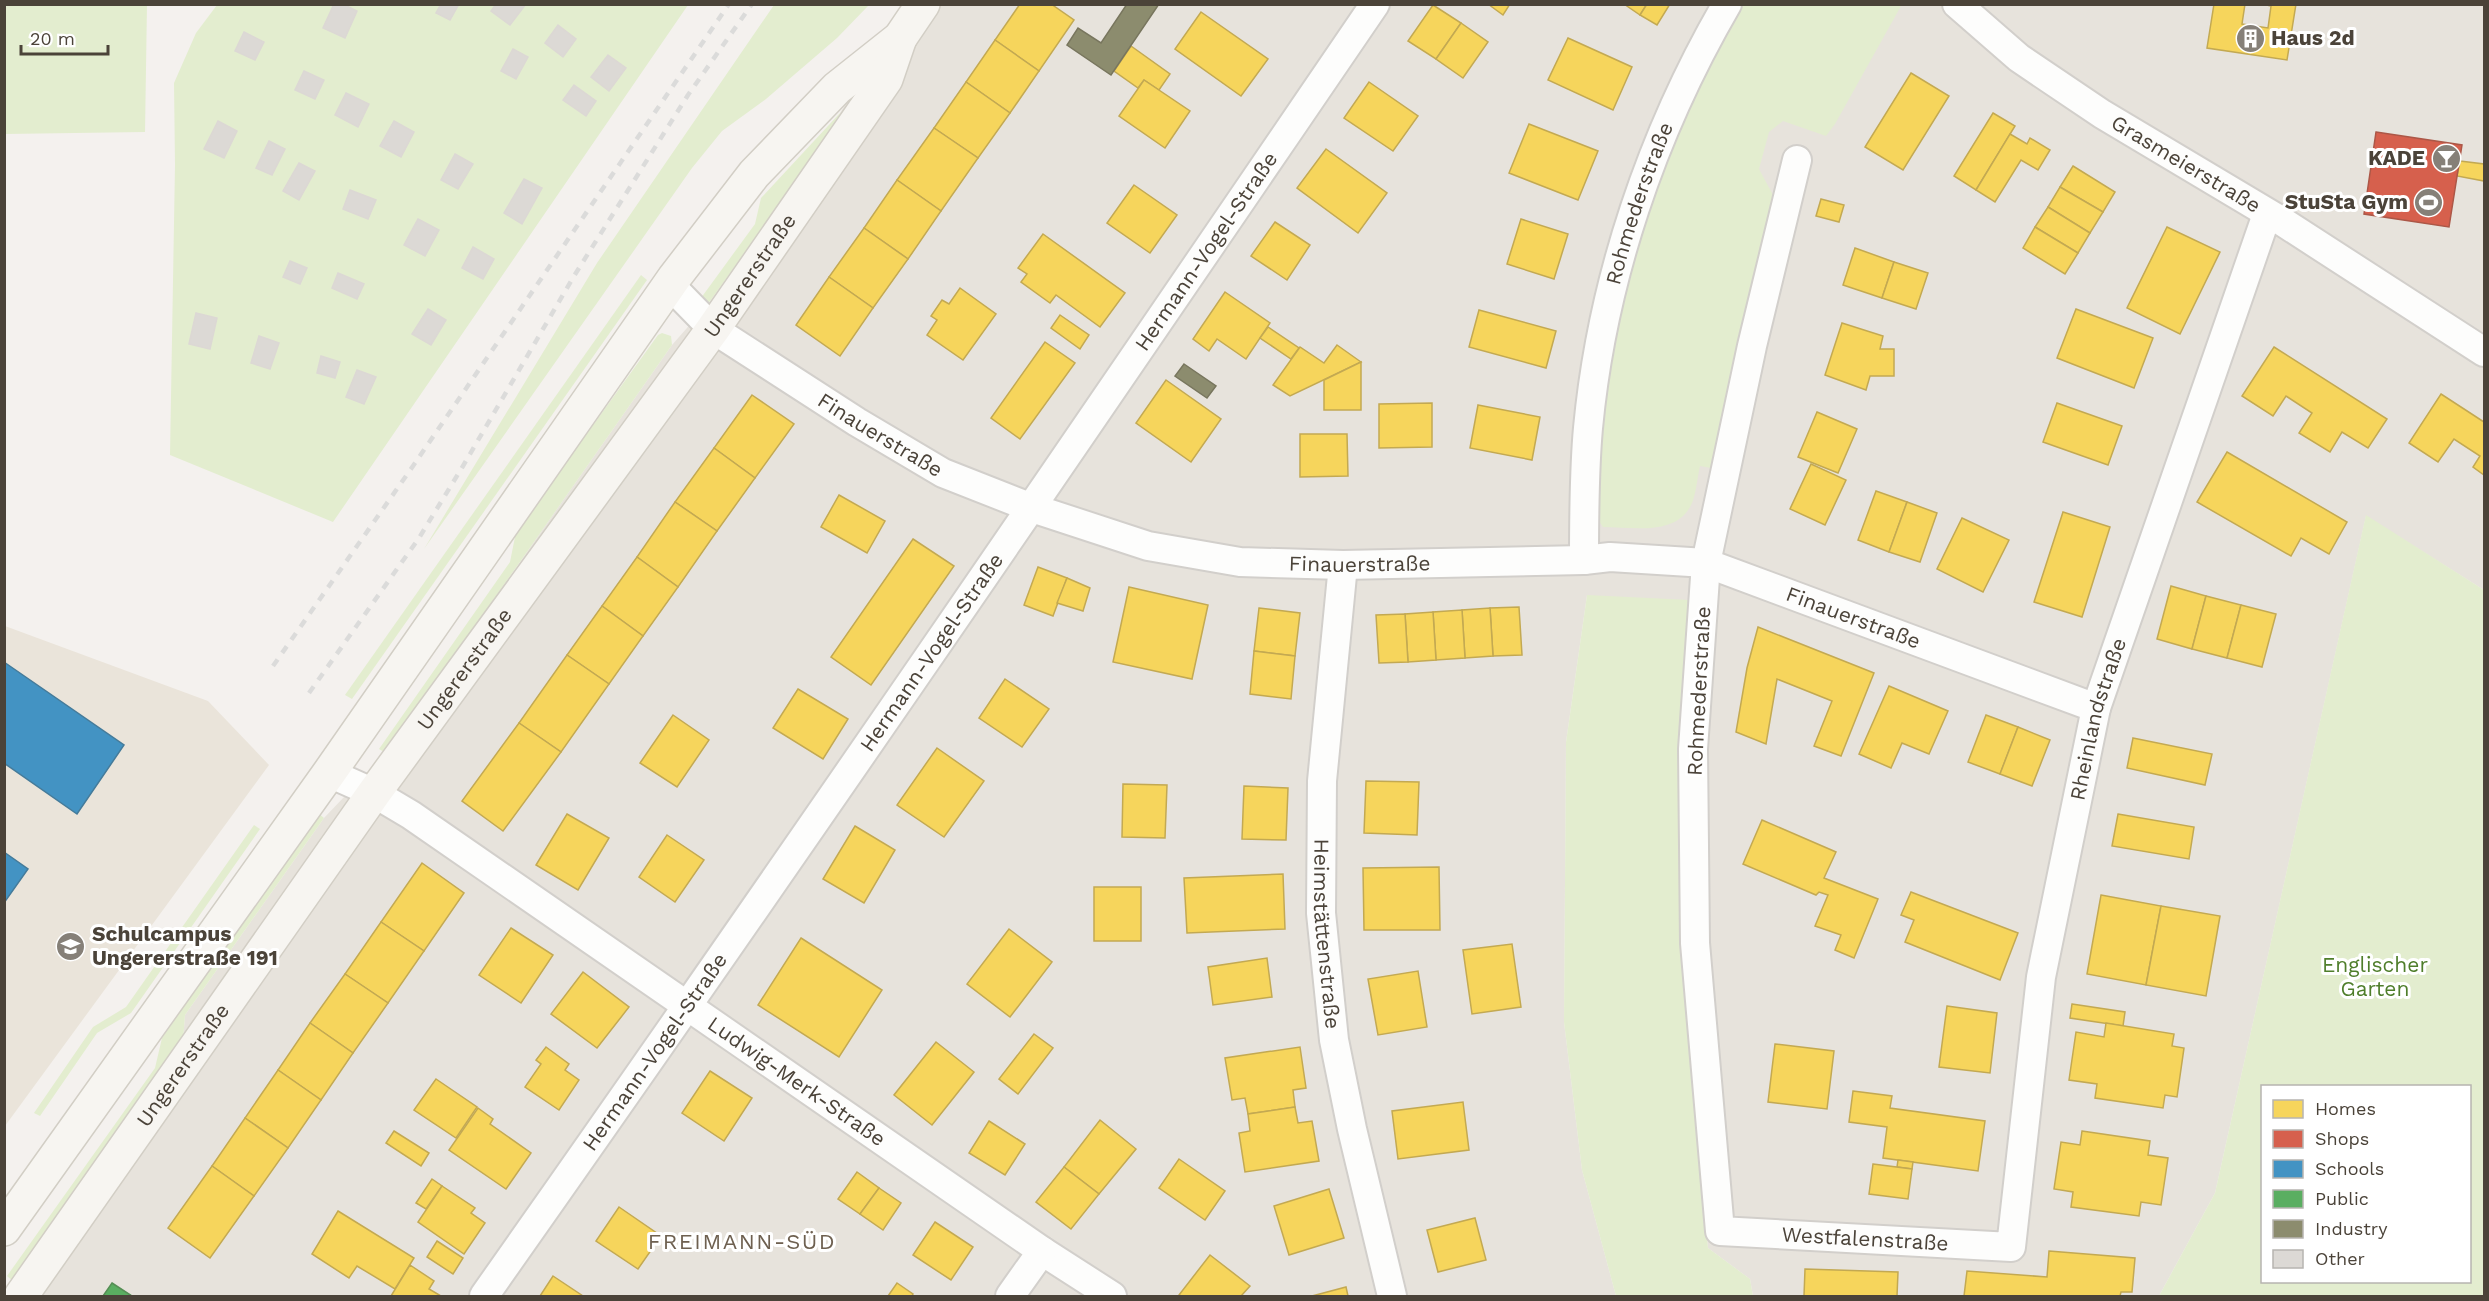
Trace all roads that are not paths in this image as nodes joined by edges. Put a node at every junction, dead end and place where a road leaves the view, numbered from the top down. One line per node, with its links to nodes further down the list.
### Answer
1 (923, 4): 5 (main road, Ungererstraße)
2 (1375, 4): 11 (street, Hermann-Vogel-Straße)
3 (1727, 4): 12 (street, Rohmederstraße)
4 (1957, 4): 7 (street, Grasmeierstraße)
5 (900, 38): 8 (main road, Ungererstraße); 9 (main road, Ungererstraße)
6 (1797, 160): 13 (street, Rohmederstraße)
7 (2267, 214): 10 (street, Grasmeierstraße); 15 (street, Rheinlandstraße)
8 (669, 284): 9 (street, Finauerstraße); 16 (main road, Ungererstraße)
9 (713, 329): 11 (street, Finauerstraße); 17 (main road, Ungererstraße)
10 (2484, 352)
11 (1032, 508): 14 (street, Finauerstraße); 18 (street, Hermann-Vogel-Straße)
12 (1584, 560): 13 (street, Finauerstraße); 14 (street, Finauerstraße)
13 (1706, 563): 15 (street, Finauerstraße); 20 (street, Rohmederstraße)
14 (1343, 565): 27 (street, Heimstättenstraße)
15 (2096, 708): 21 (street, Rheinlandstraße)
16 (329, 773): 17 (street, Ludwig-Merk-Straße); 19 (main road, Ungererstraße)
17 (374, 793): 18 (street, Ludwig-Merk-Straße); 23 (main road, Ungererstraße)
18 (688, 1006): 22 (street, Ludwig-Merk-Straße); 24 (street, Hermann-Vogel-Straße)
19 (4, 1229)
20 (1720, 1231): 21 (street, Westfalenstraße)
21 (2012, 1247)
22 (1042, 1251): 25 (street); 26 (street, Ludwig-Merk-Straße)
23 (21, 1296)
24 (484, 1296)
25 (1010, 1296)
26 (1112, 1296)
27 (1392, 1296)

